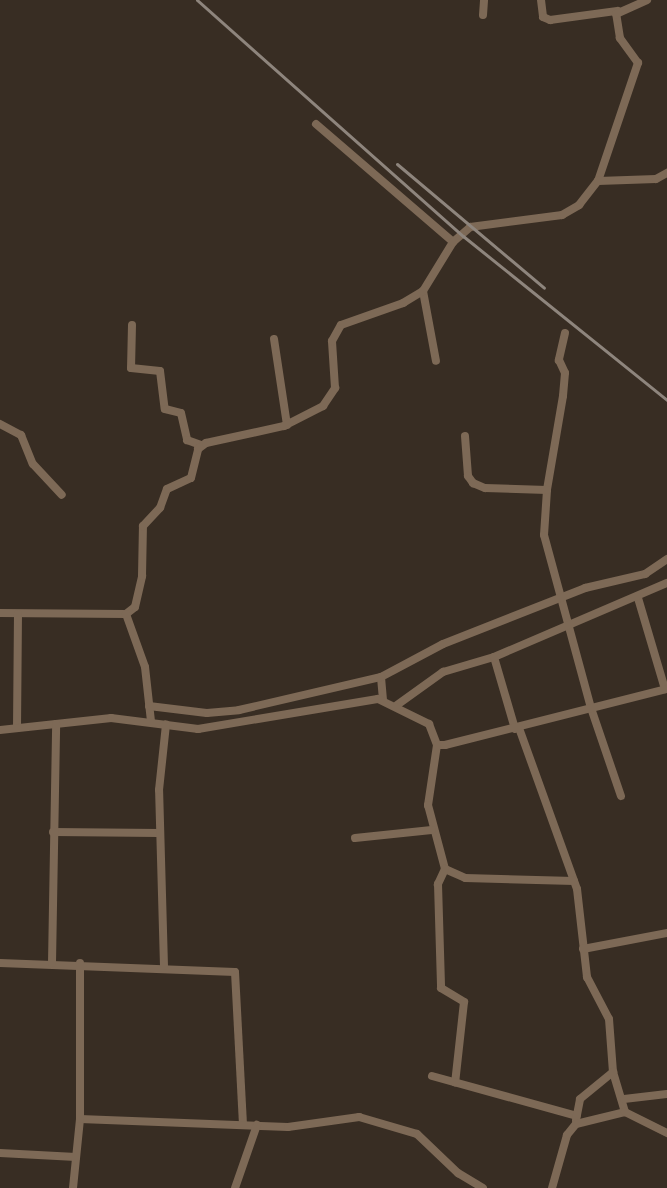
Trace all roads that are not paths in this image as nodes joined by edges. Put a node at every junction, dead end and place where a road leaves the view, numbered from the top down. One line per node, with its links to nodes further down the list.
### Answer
1 (484, 0): 5 (street)
2 (541, 0): 4 (street)
3 (647, 0): 4 (street)
4 (617, 11): 8 (street)
5 (483, 15)
6 (316, 124): 9 (street)
7 (667, 173): 8 (street)
8 (598, 182): 9 (street)
9 (453, 243): 10 (street)
10 (423, 291): 14 (street); 16 (street)
11 (132, 326): 18 (street)
12 (565, 333): 19 (street)
13 (274, 339): 16 (street)
14 (436, 361)
15 (0, 424): 20 (street)
16 (287, 425): 18 (street)
17 (465, 436): 19 (street)
18 (201, 445): 27 (street)
19 (547, 490): 24 (street)
20 (62, 495)
21 (667, 559): 24 (street)
22 (667, 583): 23 (street)
23 (638, 598): 28 (street); 31 (street)
24 (561, 601): 28 (street); 30 (street)
25 (0, 614): 26 (street)
26 (18, 614): 27 (street); 39 (street)
27 (126, 614): 34 (street)
28 (568, 624): 29 (street); 35 (street)
29 (494, 657): 33 (street); 40 (street)
30 (382, 683): 32 (street); 34 (street)
31 (666, 689): 35 (street)
32 (383, 700): 33 (street); 38 (street)
33 (397, 705): 42 (street)
34 (149, 706): 36 (street)
35 (591, 708): 40 (street); 43 (street)
36 (150, 721): 37 (street); 38 (street)
37 (56, 724): 39 (street); 45 (street)
38 (166, 724): 46 (street)
39 (17, 728): 41 (street)
40 (517, 728): 42 (street); 49 (street)
41 (0, 730)
42 (437, 745): 44 (street)
43 (621, 796)
44 (432, 830): 47 (street); 48 (street)
45 (53, 832): 46 (street); 53 (street)
46 (159, 833): 55 (street)
47 (355, 838)
48 (445, 869): 49 (street); 58 (street)
49 (574, 880): 51 (street)
50 (667, 933): 51 (street)
51 (583, 949): 56 (street)
52 (0, 963): 53 (street)
53 (52, 963): 54 (street)
54 (80, 963): 55 (street); 62 (street)
55 (164, 966): 64 (street)
56 (613, 1072): 60 (street); 63 (street)
57 (432, 1076): 58 (street)
58 (455, 1083): 63 (street)
59 (667, 1094): 60 (street)
60 (624, 1099): 61 (street)
61 (625, 1112): 63 (street); 66 (street)
62 (80, 1119): 64 (street); 68 (street)
63 (576, 1120): 73 (street)
64 (243, 1124): 65 (street)
65 (256, 1125): 69 (street); 71 (street)
66 (667, 1132)
67 (0, 1153): 68 (street)
68 (76, 1157): 70 (street)
69 (470, 1185): 72 (street)
70 (73, 1188)
71 (235, 1188)
72 (483, 1188)
73 (552, 1188)

